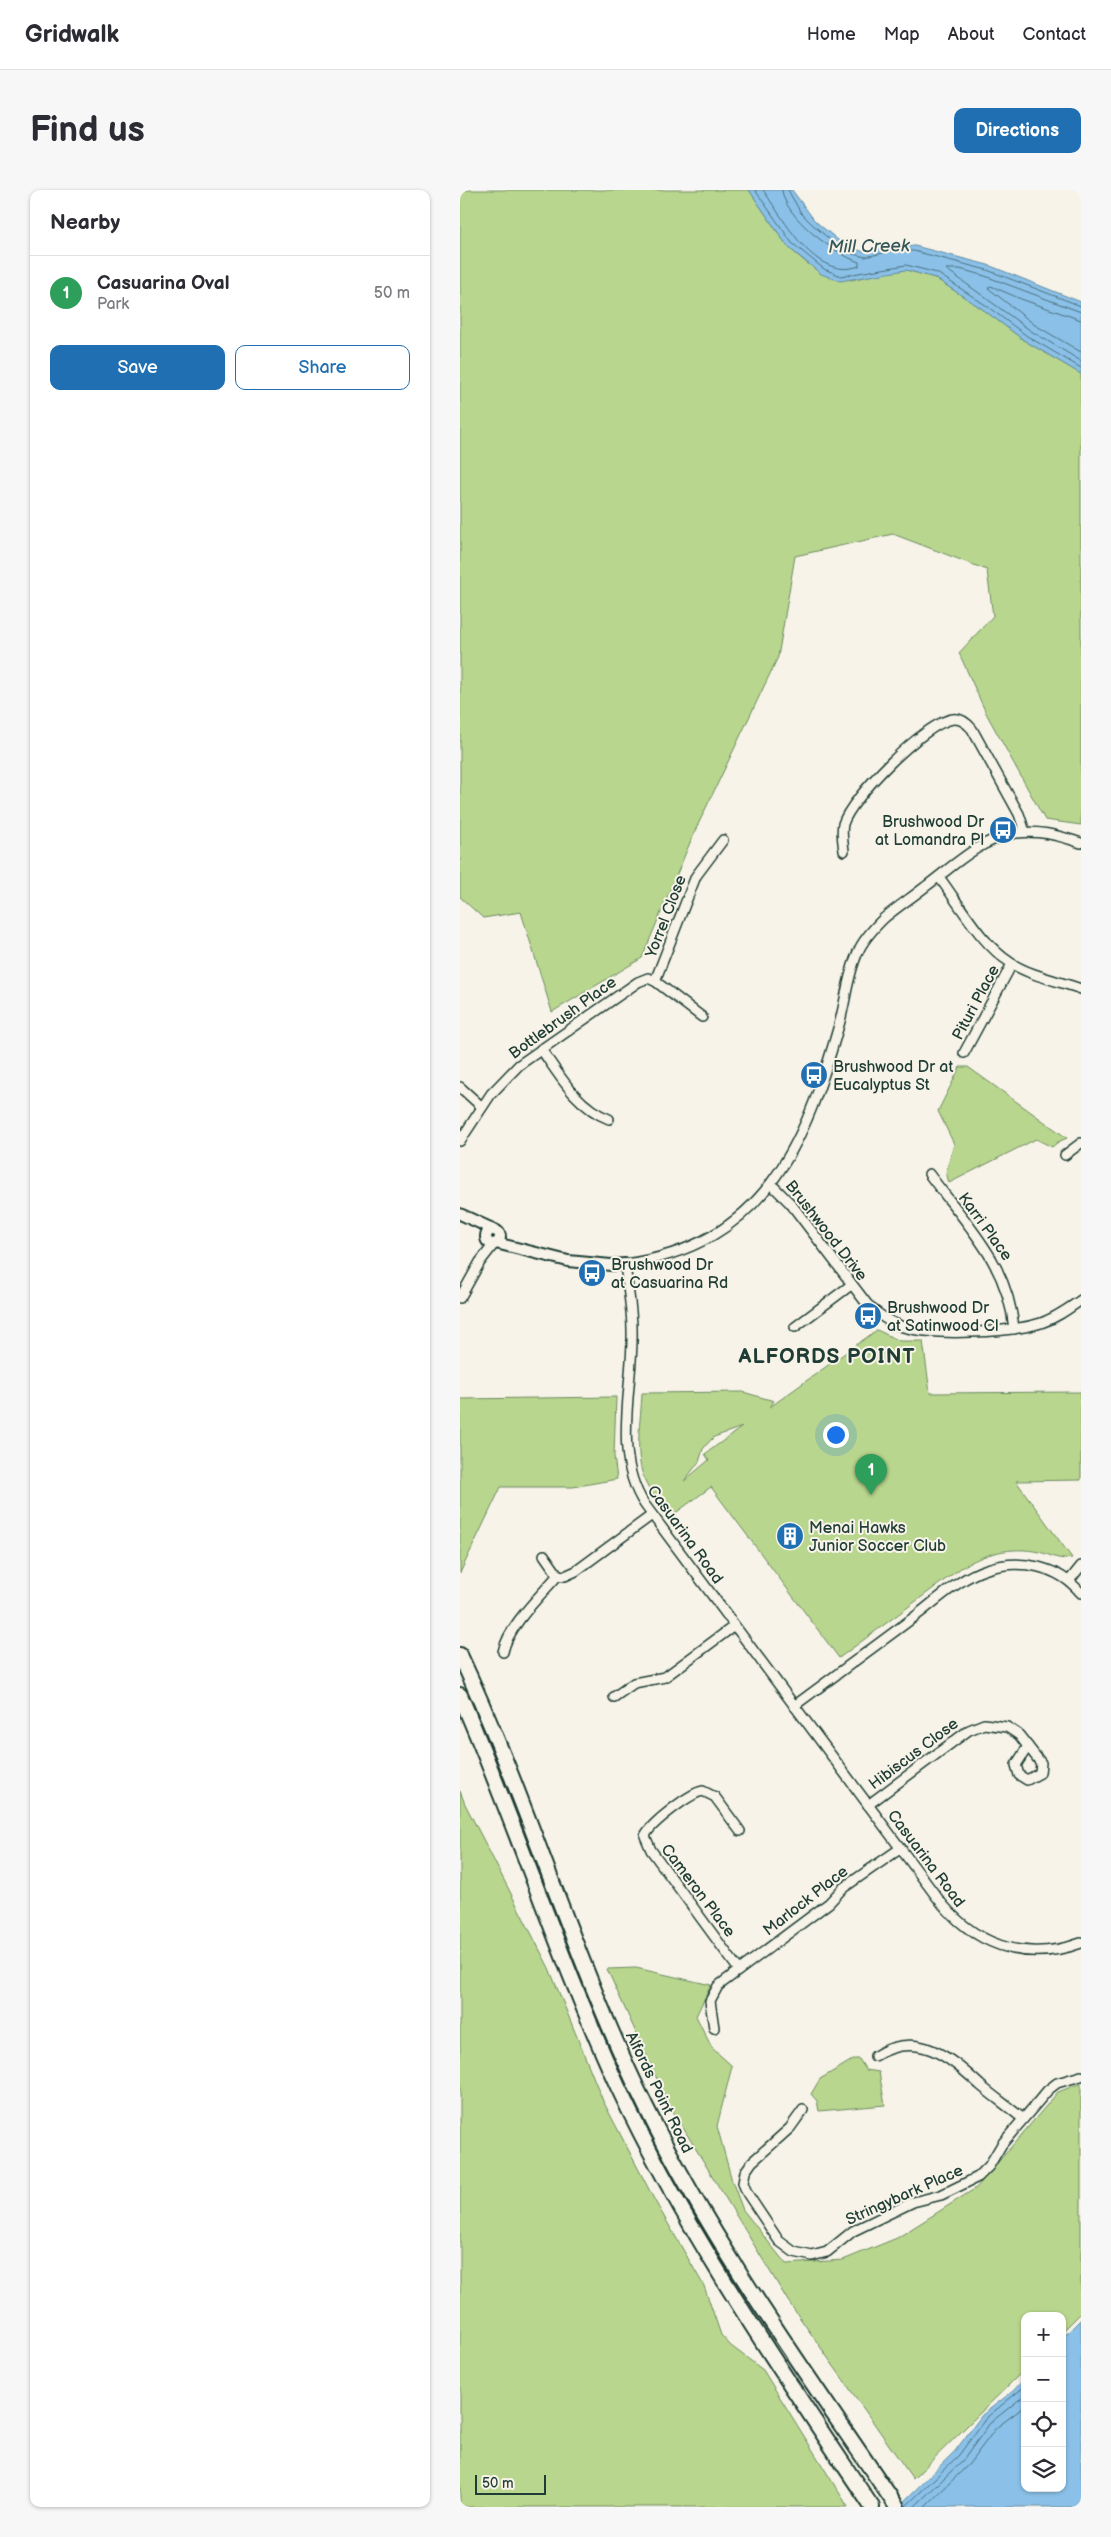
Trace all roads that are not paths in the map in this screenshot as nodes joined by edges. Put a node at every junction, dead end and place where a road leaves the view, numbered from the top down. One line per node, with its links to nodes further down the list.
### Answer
1 (1025, 832): 3 (street, Brushwood Drive); 4 (street); 5 (street, Brushwood Drive)
2 (723, 840): 7 (street, Yorrel Close)
3 (1081, 843)
4 (844, 851)
5 (939, 877): 6 (street); 19 (street, Brushwood Drive)
6 (1012, 964): 8 (street); 11 (street, Pituri Place)
7 (655, 981): 9 (street); 10 (street, Bottlebrush Place)
8 (1081, 989)
9 (702, 1017)
10 (541, 1049): 13 (street, Bottlebrush Place); 14 (street)
11 (964, 1054)
12 (460, 1088): 13 (street)
13 (482, 1107): 15 (street, Bottlebrush Place)
14 (609, 1119)
15 (460, 1141)
16 (1081, 1143): 17 (street)
17 (1065, 1155)
18 (929, 1174): 27 (street, Karri Place)
19 (771, 1184): 22 (street, Brushwood Drive); 23 (street, Brushwood Drive)
20 (463, 1216): 21 (street, Brushwood Drive)
21 (493, 1238): 22 (street, Brushwood Drive); 24 (street)
22 (625, 1264): 28 (street, Casuarina Road)
23 (851, 1284): 26 (street); 27 (street, Brushwood Drive)
24 (460, 1298)
25 (1081, 1300): 27 (street, Brushwood Drive)
26 (795, 1327)
27 (1014, 1329)
28 (652, 1515): 31 (street); 34 (street, Casuarina Road)
29 (544, 1555): 31 (street)
30 (1081, 1566): 32 (street)
31 (558, 1575): 35 (street)
32 (1069, 1581): 33 (street); 39 (street)
33 (1081, 1592)
34 (734, 1626): 38 (street); 39 (street, Casuarina Road)
35 (503, 1652)
36 (460, 1656): 52 (highway, Alfords Point Road)
37 (460, 1695): 51 (highway, Alfords Point Road)
38 (614, 1696)
39 (794, 1706): 41 (street, Casuarina Road)
40 (1028, 1746): 41 (street, Hibiscus Close)
41 (868, 1805): 43 (street, Casuarina Road)
42 (740, 1831): 45 (street, Cameron Place)
43 (901, 1848): 44 (street, Casuarina Road); 45 (street, Marlock Place)
44 (1081, 1943)
45 (739, 1970): 46 (street, Marlock Place)
46 (714, 2028)
47 (874, 2056): 50 (street)
48 (1081, 2076): 50 (street, Stringybark Place)
49 (803, 2110): 50 (street, Stringybark Place)
50 (1023, 2119)
51 (872, 2507)
52 (897, 2507)

